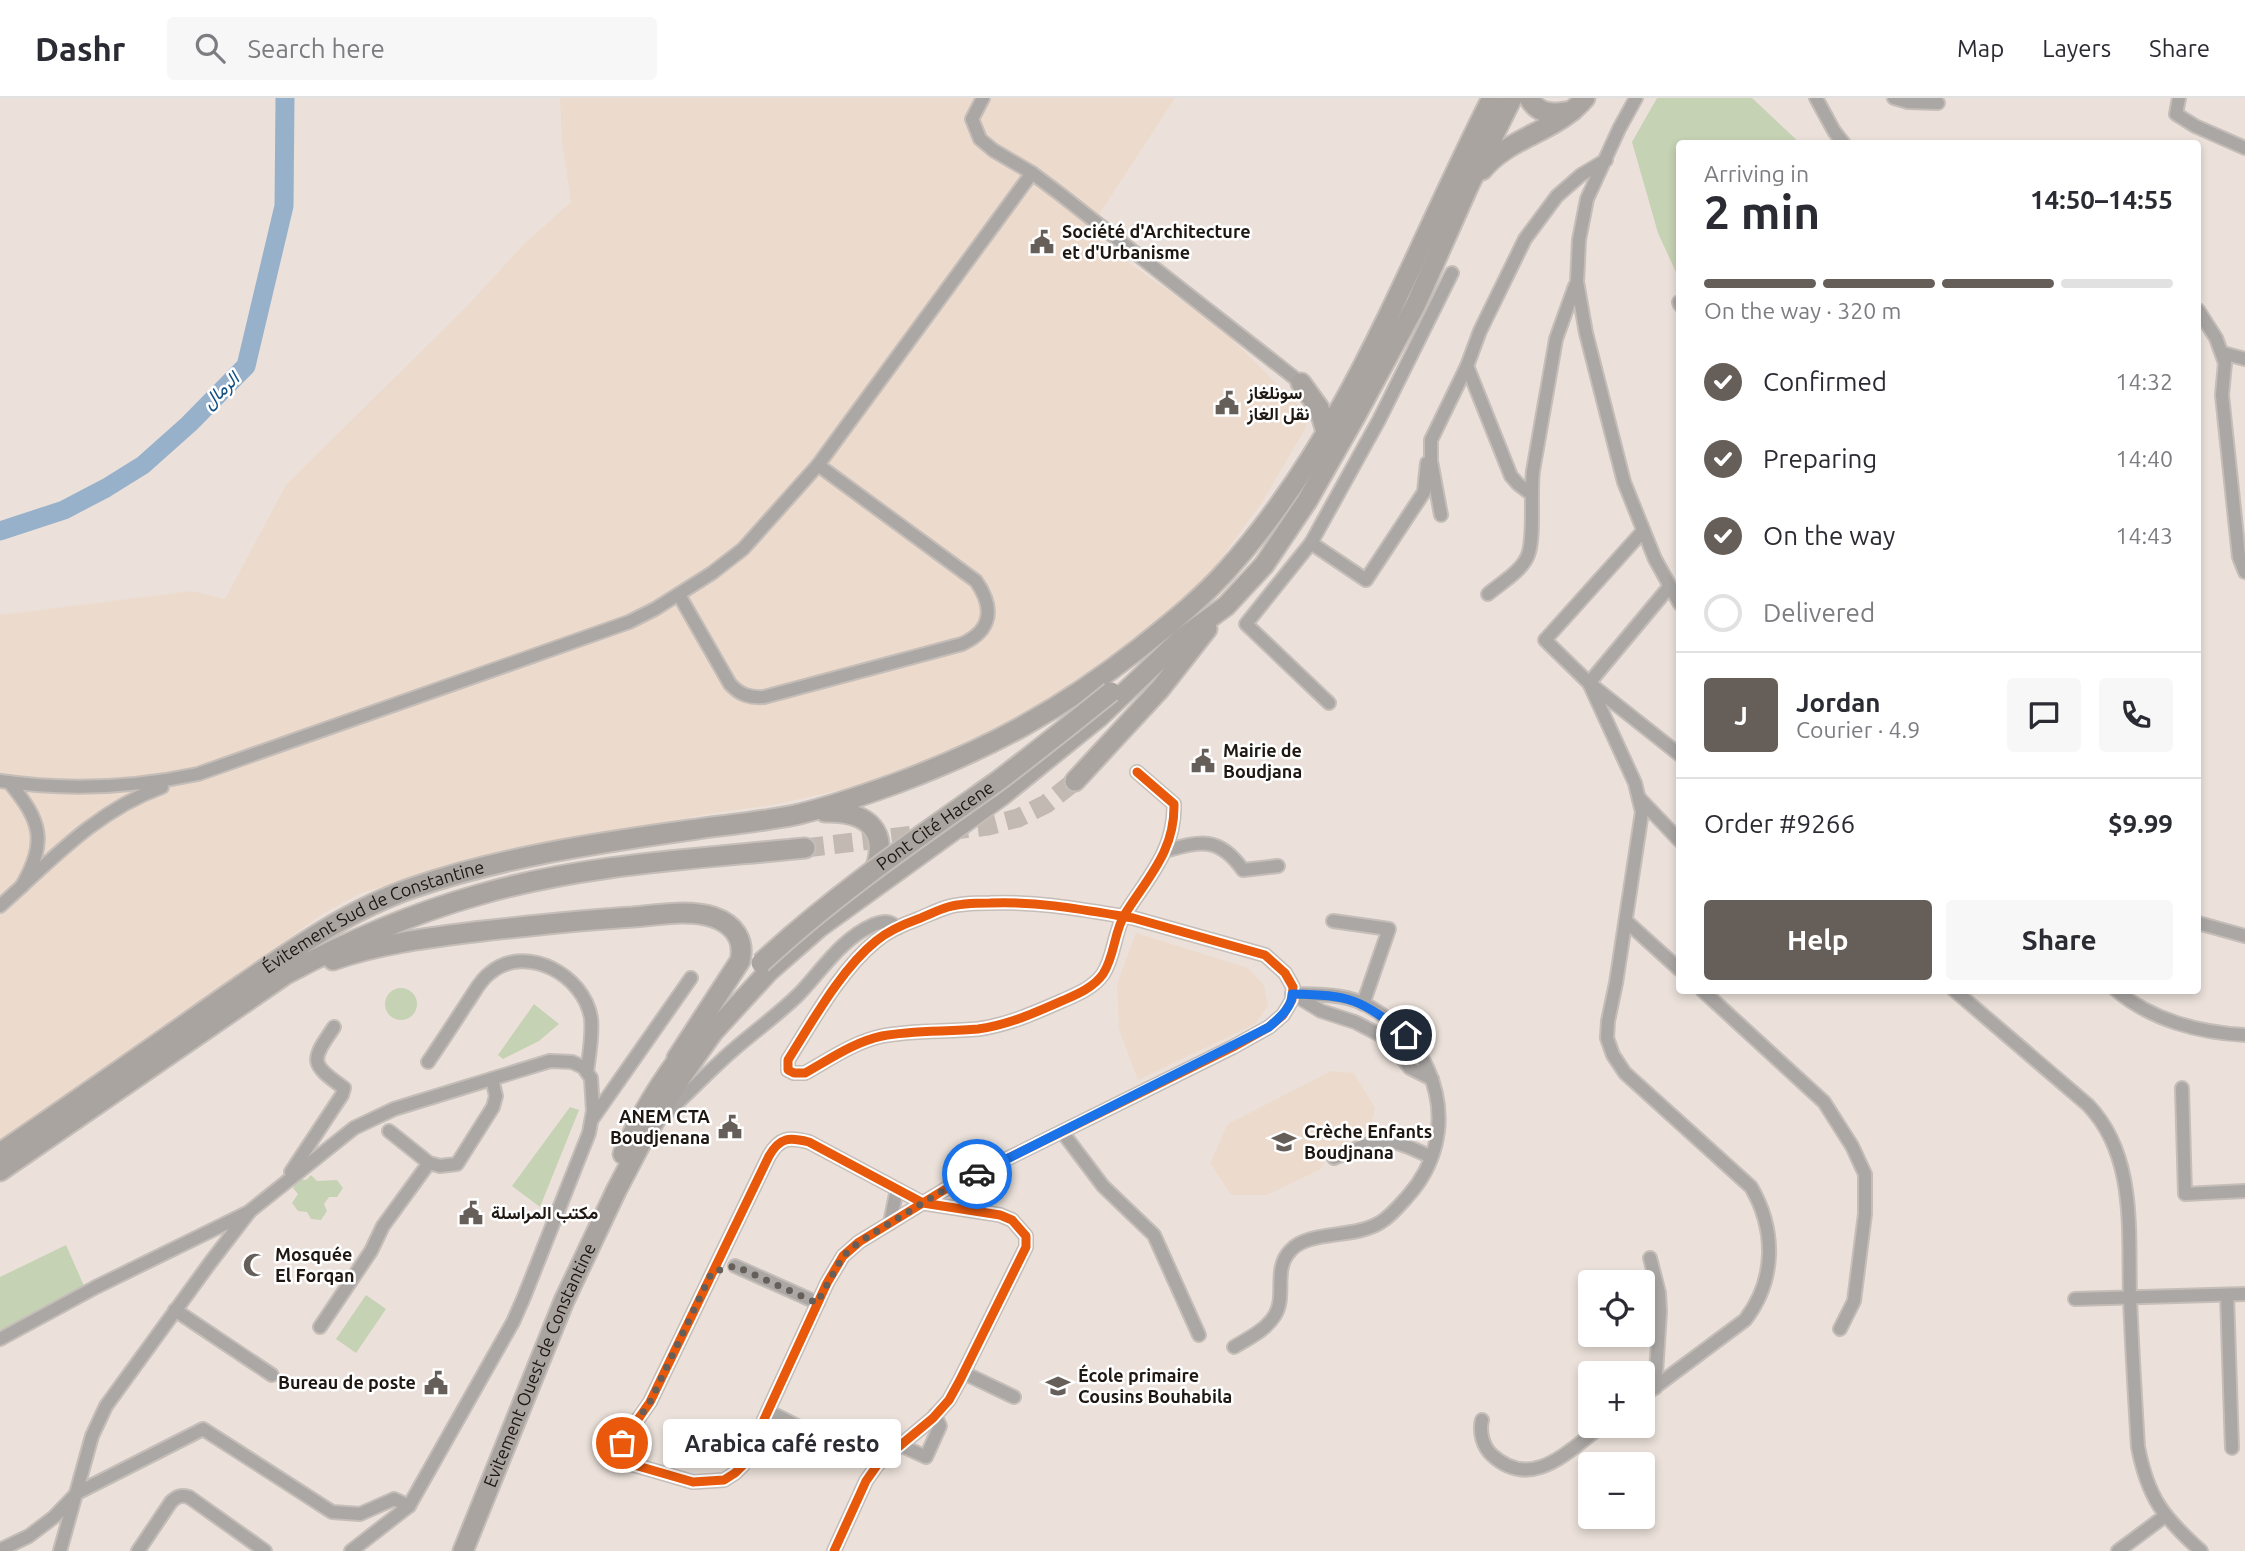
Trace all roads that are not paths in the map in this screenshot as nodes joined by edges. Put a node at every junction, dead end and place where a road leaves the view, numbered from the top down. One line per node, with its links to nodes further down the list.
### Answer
1 (983, 98): 14 (street)
2 (1492, 98): 23 (highway)
3 (1512, 98): 15 (highway)
4 (1529, 98): 10 (highway)
5 (1636, 98): 13 (street)
6 (1816, 98): 11 (street)
7 (1894, 98): 9 (street)
8 (2179, 98): 12 (street)
9 (1938, 103)
10 (1579, 104): 15 (highway)
11 (1841, 140)
12 (2245, 148)
13 (1606, 160): 17 (street); 21 (street)
14 (1032, 173): 22 (street); 26 (street)
15 (1468, 187): 27 (highway)
16 (1452, 272): 28 (street)
17 (1577, 282): 29 (street); 31 (street)
18 (2201, 315): 19 (street)
19 (2223, 353): 20 (street); 33 (street)
20 (2245, 359)
21 (1467, 366): 25 (street); 29 (street)
22 (1301, 383): 23 (highway); 24 (highway)
23 (1347, 400): 24 (highway)
24 (1327, 435): 39 (highway)
25 (1429, 449): 30 (street); 32 (street)
26 (818, 464): 35 (street); 35 (street)
27 (1324, 471): 28 (street); 38 (highway)
28 (1345, 483): 32 (street)
29 (1530, 493): 36 (street)
30 (1441, 516)
31 (1643, 531): 34 (street); 40 (street)
32 (1311, 543): 42 (street)
33 (2245, 572)
34 (1670, 586): 37 (street); 40 (street)
35 (679, 594): 45 (street)
36 (1488, 594)
37 (1676, 597)
38 (1226, 606): 41 (highway); 46 (highway)
39 (1191, 607): 41 (highway); 49 (highway)
40 (1589, 683): 43 (street); 48 (street)
41 (1113, 696): 55 (highway, Pont Cité Hacene); 63 (highway, Pont Cité Hacene, bridge)
42 (1329, 703)
43 (1676, 752)
44 (1137, 772): 52 (street)
45 (198, 774): 47 (street); 54 (street)
46 (1075, 781)
47 (4, 782): 54 (street)
48 (1640, 799): 50 (street); 59 (street)
49 (801, 814): 55 (highway); 84 (highway, Évitement Sud de Constantine)
50 (1676, 837)
51 (805, 848): 66 (highway, Évitement Sud de Constantine)
52 (1165, 851): 53 (street); 57 (street)
53 (1278, 866)
54 (22, 886): 56 (street)
55 (864, 895): 81 (highway, Evitement Ouest de Constantine)
56 (0, 906)
57 (1124, 916): 61 (street); 61 (street); 67 (street)
58 (1333, 921): 71 (street)
59 (1626, 921): 64 (street); 112 (street)
60 (2201, 924): 62 (street)
61 (897, 928): 81 (street)
62 (2245, 936)
63 (761, 964): 76 (highway, Evitement Ouest de Constantine)
64 (1676, 966)
65 (691, 978): 80 (street)
66 (276, 981): 76 (highway); 88 (highway, Évitement Sud de Constantine)
67 (1292, 994): 71 (street); 78 (street); 83 (street)
68 (1706, 994): 106 (street)
69 (2122, 994): 73 (street)
70 (1969, 995): 101 (street)
71 (1363, 1004): 78 (street)
72 (334, 1027): 89 (street)
73 (2245, 1034)
74 (428, 1062): 75 (street)
75 (587, 1072): 77 (street); 80 (street)
76 (668, 1072): 131 (highway, Evitement Ouest de Constantine)
77 (492, 1079): 87 (street); 89 (street)
78 (1432, 1079): 85 (street)
79 (2182, 1088): 91 (street)
80 (591, 1121): 124 (street)
81 (652, 1126): 132 (highway, Evitement Ouest de Constantine)
82 (389, 1131): 87 (street)
83 (1063, 1133): 92 (street); 107 (street)
84 (0, 1153)
85 (1431, 1157): 86 (street); 109 (street)
86 (1335, 1158)
87 (429, 1163): 105 (street)
88 (0, 1171)
89 (281, 1188): 93 (street)
90 (897, 1189): 92 (street); 94 (street); 95 (street)
91 (2245, 1191)
92 (923, 1203): 94 (street); 110 (street)
93 (250, 1211): 104 (street); 108 (street)
94 (890, 1223): 103 (street)
95 (726, 1242): 97 (street); 98 (street)
96 (1650, 1258): 112 (street)
97 (735, 1266): 98 (street); 103 (street)
98 (712, 1272): 114 (street)
99 (2245, 1294): 100 (street)
100 (2227, 1295): 101 (street); 119 (street)
101 (2130, 1297): 102 (street); 125 (street)
102 (2075, 1299)
103 (817, 1303): 114 (street)
104 (175, 1310): 111 (street); 123 (street)
105 (320, 1326)
106 (1840, 1329)
107 (1199, 1335)
108 (0, 1339)
109 (1234, 1347)
110 (964, 1373): 113 (street); 115 (street)
111 (272, 1375)
112 (1655, 1388)
113 (1014, 1397)
114 (769, 1412): 120 (street)
115 (935, 1415): 118 (street); 118 (street)
116 (1482, 1420): 117 (street)
117 (1586, 1438)
118 (902, 1446): 121 (street)
119 (2232, 1448)
120 (858, 1453): 121 (street); 122 (street)
121 (888, 1457): 122 (street)
122 (866, 1481): 133 (street)
123 (77, 1493): 124 (street); 126 (street); 127 (street)
124 (409, 1506): 130 (street)
125 (2165, 1516): 134 (street); 135 (street)
126 (0, 1550)
127 (60, 1551)
128 (138, 1551): 129 (street)
129 (265, 1551)
130 (351, 1551)
131 (454, 1551)
132 (463, 1551)
133 (834, 1551)
134 (2118, 1551)
135 (2201, 1551)

